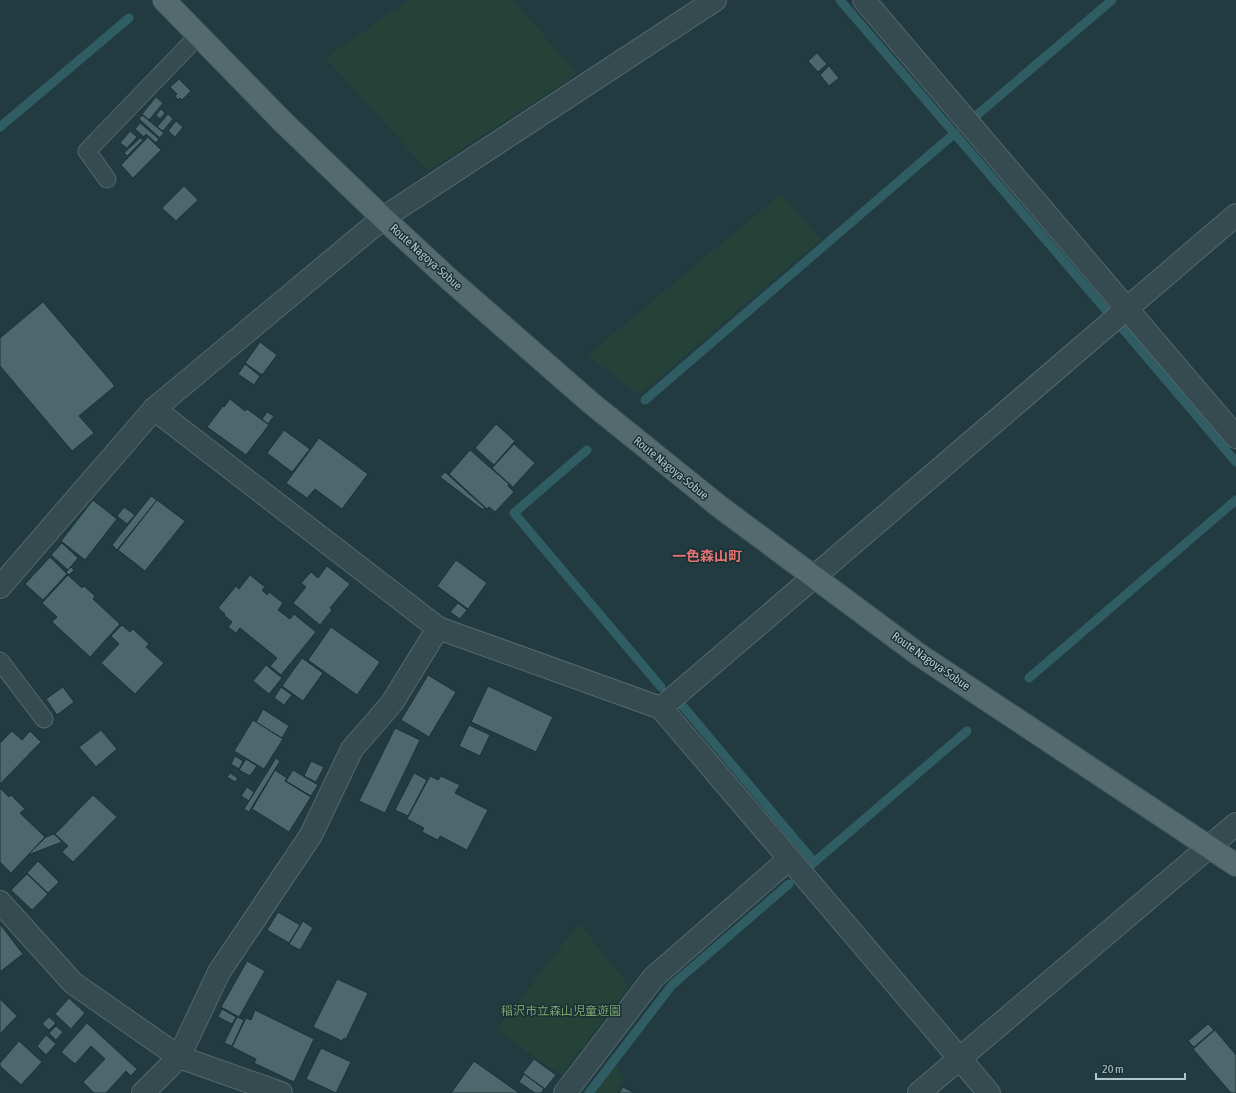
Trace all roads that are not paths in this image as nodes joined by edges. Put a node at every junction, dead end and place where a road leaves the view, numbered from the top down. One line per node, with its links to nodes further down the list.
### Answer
1 (715, 0): 7 (street)
2 (864, 0): 8 (street)
3 (170, 2): 4 (main road, Route Nagoya-Sobue)
4 (198, 36): 5 (lane); 7 (main road, Route Nagoya-Sobue)
5 (107, 179)
6 (1236, 215): 8 (street)
7 (383, 218): 9 (street); 11 (main road, Route Nagoya-Sobue)
8 (1127, 309): 10 (street); 11 (street)
9 (154, 409): 12 (street); 13 (street)
10 (1236, 437)
11 (814, 576): 15 (street); 18 (main road, Route Nagoya-Sobue)
12 (0, 587)
13 (438, 628): 15 (street); 22 (street)
14 (0, 661): 16 (lane)
15 (661, 708): 19 (street)
16 (44, 719)
17 (1236, 824): 18 (street)
18 (1210, 847): 20 (main road, Route Nagoya-Sobue); 23 (street)
19 (789, 859): 23 (street); 26 (street)
20 (1236, 865)
21 (0, 902): 22 (street)
22 (179, 1057): 24 (street); 25 (street)
23 (960, 1059): 27 (street); 28 (street)
24 (143, 1093)
25 (281, 1093)
26 (565, 1093)
27 (919, 1093)
28 (989, 1093)

